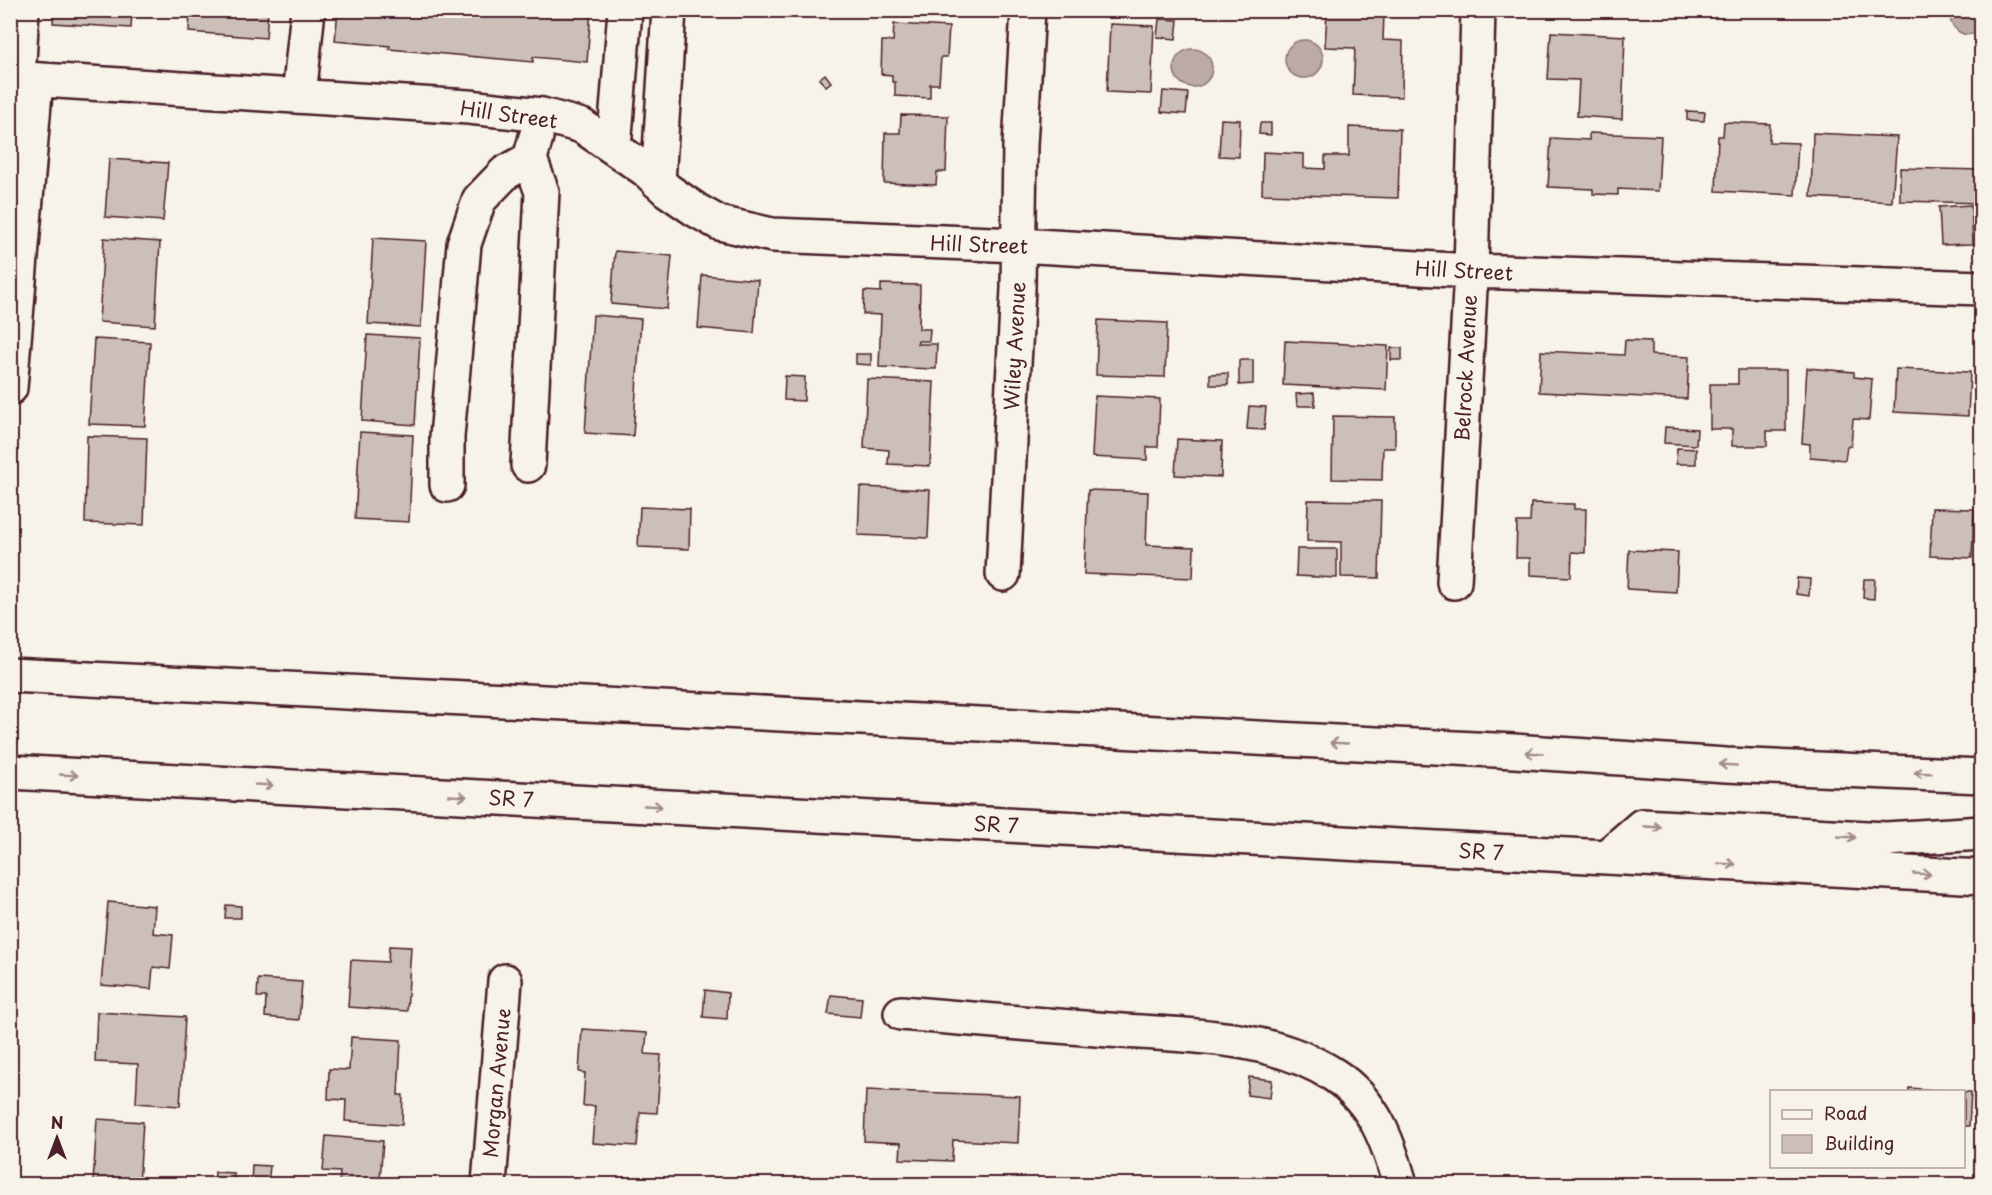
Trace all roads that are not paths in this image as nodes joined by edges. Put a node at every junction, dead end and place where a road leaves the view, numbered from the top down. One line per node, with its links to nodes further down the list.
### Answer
1 (22, 10): 7 (main road)
2 (308, 10): 8 (main road)
3 (625, 10): 10 (main road)
4 (669, 10): 12 (main road)
5 (1028, 10): 13 (main road, Wiley Avenue)
6 (1478, 10): 14 (main road, Belrock Avenue)
7 (21, 79): 8 (main road, Hill Street); 16 (main road)
8 (299, 96): 9 (main road, Hill Street)
9 (542, 115): 10 (main road, Hill Street); 11 (main road)
10 (614, 148): 12 (main road, Hill Street)
11 (530, 159): 17 (main road); 18 (main road)
12 (658, 182): 13 (main road, Hill Street)
13 (1018, 245): 14 (main road, Hill Street); 19 (main road, Wiley Avenue)
14 (1471, 271): 15 (main road, Hill Street); 20 (main road, Belrock Avenue)
15 (1982, 288)
16 (10, 388)
17 (528, 465)
18 (447, 485)
19 (1003, 574)
20 (1454, 582)
21 (10, 675): 23 (main road, one-way to 21)
22 (10, 772): 25 (main road, SR 7 / SR 7, one-way to 25)
23 (1982, 776)
24 (1982, 833): 25 (main road, one-way to 24)
25 (1606, 857): 26 (main road, SR 7 / SR 7, one-way to 26)
26 (1982, 877)
27 (505, 981): 29 (main road, Morgan Avenue)
28 (901, 1013): 30 (main road)
29 (489, 1185)
30 (1401, 1185)

